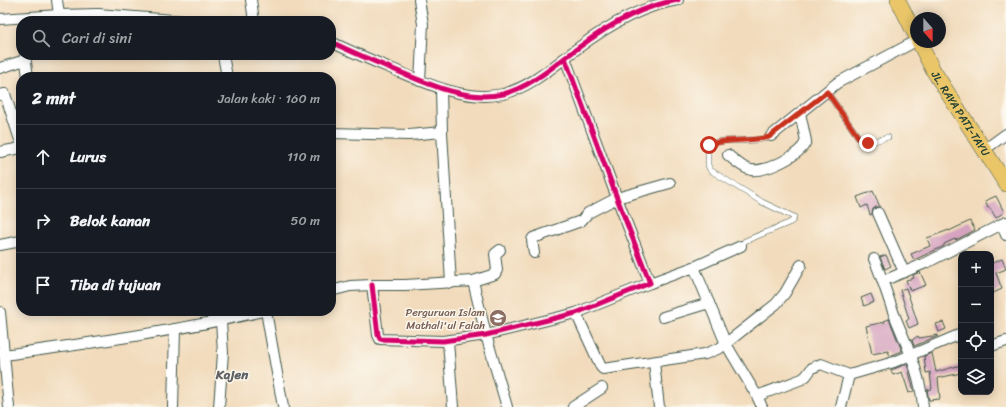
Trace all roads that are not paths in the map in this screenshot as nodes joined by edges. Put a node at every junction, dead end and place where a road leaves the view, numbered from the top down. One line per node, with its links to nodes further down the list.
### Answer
1 (57, 0): 6 (street)
2 (251, 0): 9 (street)
3 (419, 0): 23 (street)
4 (678, 0): 16 (street)
5 (898, 0): 12 (main road)
6 (59, 15): 7 (street); 8 (street)
7 (52, 16)
8 (123, 16)
9 (253, 16)
10 (0, 19): 11 (street)
11 (16, 20)
12 (910, 24)
13 (336, 44): 23 (street)
14 (910, 44): 25 (street)
15 (922, 48): 35 (main road, JL. RAYA PATI-TAYU)
16 (565, 58): 24 (street); 40 (street)
17 (18, 60): 20 (street)
18 (25, 60): 21 (street)
19 (224, 60): 22 (street)
20 (0, 68)
21 (27, 72)
22 (226, 72)
23 (420, 81): 24 (street)
24 (441, 88): 29 (street)
25 (827, 92): 27 (street); 33 (lane)
26 (0, 95): 28 (street)
27 (800, 113): 32 (street); 37 (street)
28 (16, 128)
29 (442, 132): 30 (street); 55 (street)
30 (336, 133)
31 (1006, 134): 35 (street)
32 (771, 136): 46 (lane)
33 (888, 137)
34 (16, 149): 36 (street)
35 (984, 150): 39 (main road, JL. RAYA PATI-TAYU)
36 (0, 152)
37 (728, 154)
38 (670, 183): 40 (street)
39 (1006, 184)
40 (617, 198): 48 (street); 56 (street)
41 (878, 213): 52 (street)
42 (1004, 223): 43 (street); 52 (street)
43 (1006, 235)
44 (16, 242): 45 (street)
45 (0, 245)
46 (741, 246): 51 (street)
47 (500, 250): 53 (street)
48 (534, 253)
49 (874, 259): 54 (street)
50 (801, 265): 72 (street)
51 (694, 267): 56 (street); 59 (street)
52 (904, 272): 54 (street)
53 (473, 281): 55 (street); 68 (street)
54 (883, 281): 75 (street)
55 (451, 283): 57 (street)
56 (650, 283): 61 (street)
57 (372, 285): 58 (street); 70 (street)
58 (336, 290)
59 (709, 303): 64 (street); 72 (street)
60 (0, 312): 66 (street)
61 (576, 313): 68 (street); 76 (street)
62 (243, 316): 65 (street)
63 (266, 316): 83 (street)
64 (663, 317)
65 (221, 321): 67 (street); 82 (street)
66 (0, 324): 74 (street)
67 (175, 329): 74 (street); 81 (street)
68 (486, 335): 70 (street); 85 (street)
69 (958, 335): 75 (street)
70 (448, 341): 84 (street)
71 (1006, 341): 73 (street)
72 (726, 344): 76 (street); 79 (street)
73 (994, 345)
74 (4, 355): 80 (street)
75 (912, 355): 77 (street); 90 (street)
76 (654, 362): 87 (street)
77 (849, 375): 79 (street); 89 (street)
78 (602, 388): 86 (street)
79 (757, 396): 88 (street)
80 (9, 407)
81 (173, 407)
82 (219, 407)
83 (283, 407)
84 (453, 407)
85 (507, 407)
86 (573, 407)
87 (659, 407)
88 (762, 407)
89 (841, 407)
90 (923, 407)

